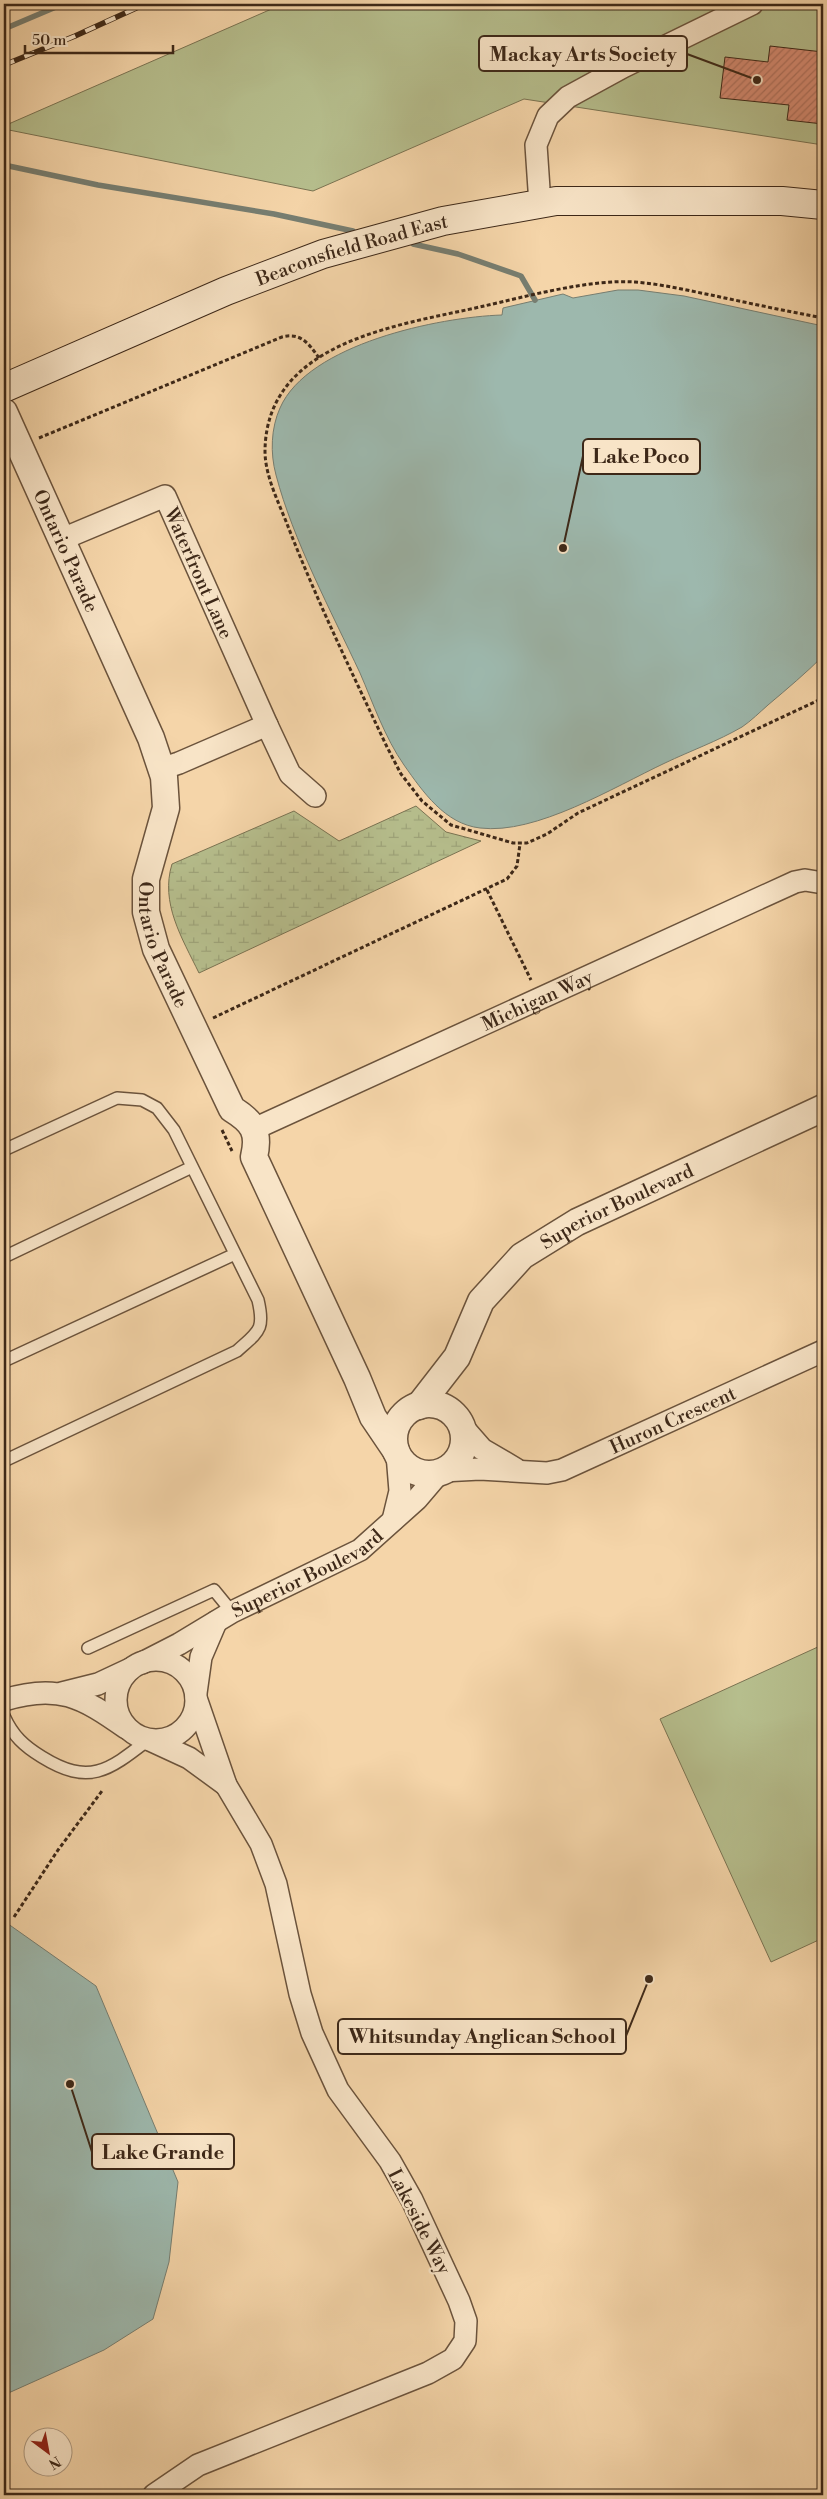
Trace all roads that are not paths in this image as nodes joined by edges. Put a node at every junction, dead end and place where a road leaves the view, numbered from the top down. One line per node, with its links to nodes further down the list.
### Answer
1 (752, 4): 3 (street)
2 (720, 201): 3 (main road, Beaconsfield Road East); 4 (main road, Beaconsfield Road East); 5 (main road, Beaconsfield Road East)
3 (540, 204): 6 (main road, Beaconsfield Road East)
4 (823, 204)
5 (823, 223)
6 (4, 388)
7 (4, 412): 8 (street, Ontario Parade)
8 (60, 540): 9 (street, Waterfront Lane); 10 (street, Ontario Parade)
9 (267, 725): 10 (street); 11 (street, Waterfront Lane)
10 (161, 768): 14 (street, Ontario Parade)
11 (315, 796)
12 (823, 883): 14 (street, Michigan Way)
13 (823, 1108): 20 (street, Superior Boulevard)
14 (254, 1129): 22 (street)
15 (4, 1150): 16 (lane)
16 (192, 1167): 17 (lane); 18 (lane)
17 (235, 1254): 21 (lane); 26 (lane)
18 (4, 1257)
19 (823, 1350): 27 (street, Huron Crescent)
20 (457, 1357): 23 (street, Superior Boulevard); 24 (street, Superior Boulevard)
21 (4, 1361)
22 (357, 1378): 23 (street); 25 (street)
23 (417, 1406): 24 (street); 25 (street)
24 (460, 1425): 27 (street, Huron Crescent); 28 (street)
25 (396, 1452): 28 (street); 29 (street, Superior Boulevard)
26 (4, 1461)
27 (518, 1471): 28 (street, Huron Crescent)
28 (441, 1472): 29 (street, Superior Boulevard)
29 (392, 1520): 30 (street, Superior Boulevard)
30 (224, 1617): 31 (lane); 32 (street, Superior Boulevard); 34 (street, Superior Boulevard)
31 (88, 1648)
32 (138, 1665): 33 (street, Superior Boulevard); 34 (street); 37 (street)
33 (62, 1693): 35 (street, Superior Boulevard); 37 (street, Superior Boulevard)
34 (196, 1697): 38 (street); 39 (street, Lakeside Way)
35 (4, 1700)
36 (4, 1716): 38 (lane)
37 (128, 1730): 38 (street)
38 (149, 1740): 39 (street, Lakeside Way)
39 (226, 1785): 40 (street, Lakeside Way)
40 (154, 2495)

